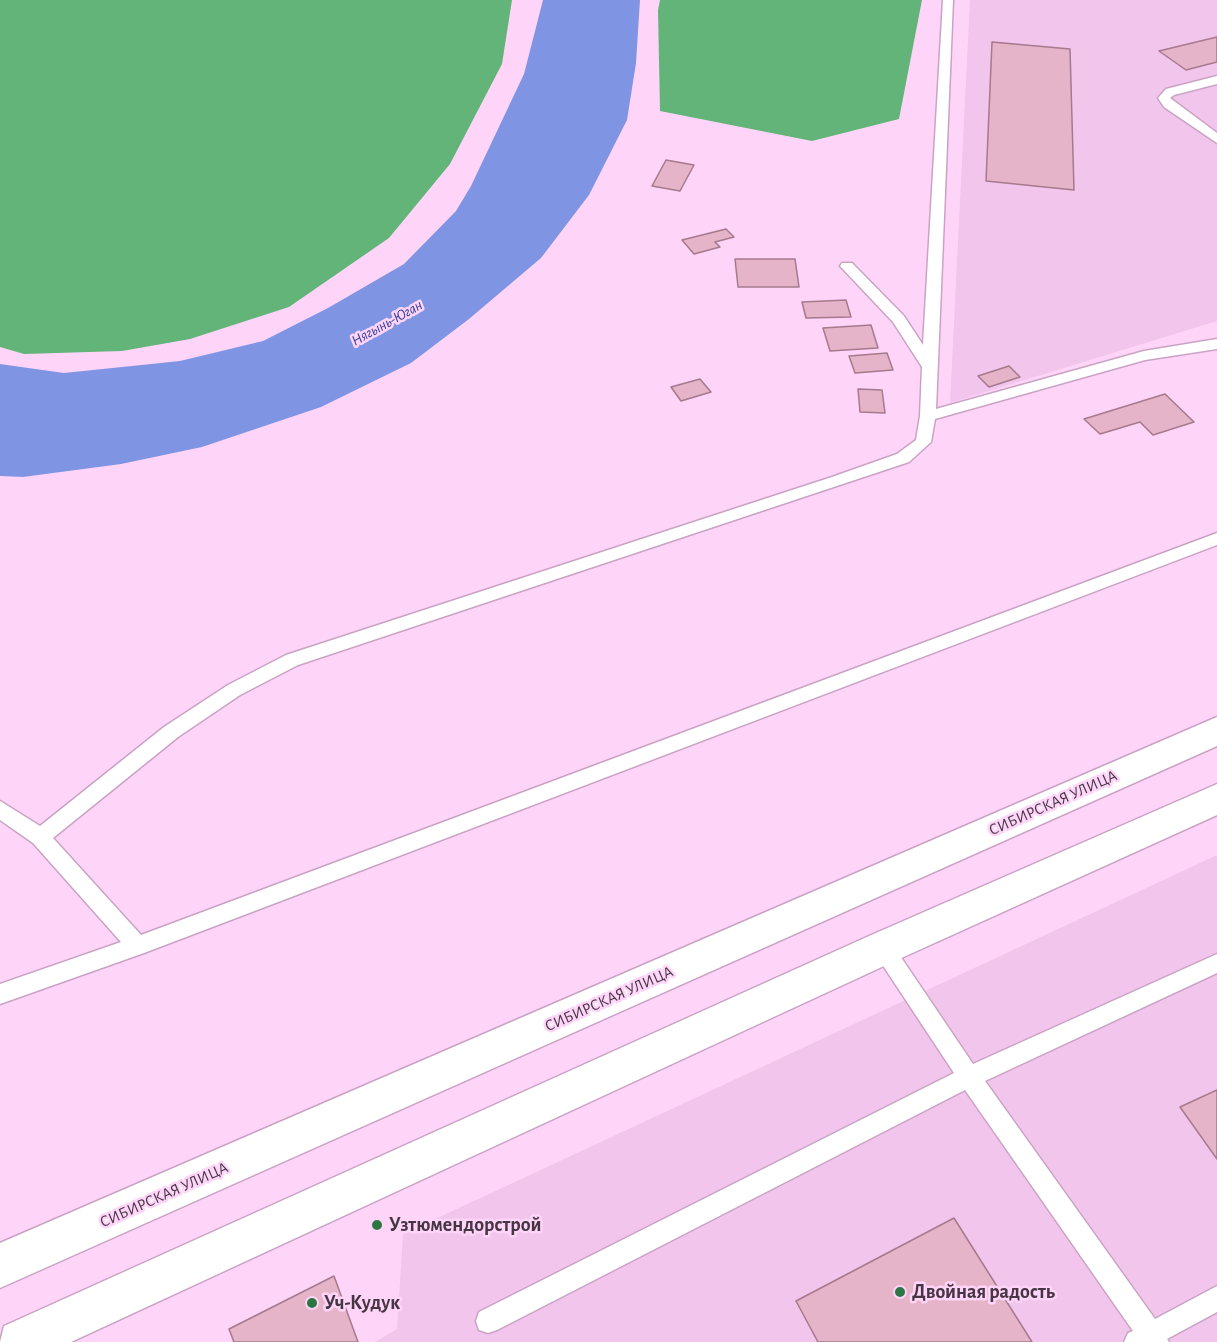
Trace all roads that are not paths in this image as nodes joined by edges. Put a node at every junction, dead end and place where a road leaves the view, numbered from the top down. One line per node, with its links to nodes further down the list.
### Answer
1 (948, 0): 6 (lane)
2 (1217, 80): 3 (lane)
3 (1217, 139)
4 (847, 266): 6 (lane)
5 (1217, 345): 7 (lane)
6 (929, 368): 7 (lane)
7 (928, 416): 12 (lane)
8 (1217, 539): 13 (lane)
9 (1217, 731): 18 (main road, СИБИРСКАЯ УЛИЦА)
10 (1217, 799): 14 (main road)
11 (0, 810): 12 (lane)
12 (40, 837): 13 (lane)
13 (136, 946): 16 (lane)
14 (883, 948): 17 (lane); 22 (main road)
15 (1217, 963): 17 (lane)
16 (0, 994)
17 (969, 1077): 20 (lane); 21 (lane)
18 (0, 1266)
19 (1217, 1298): 21 (lane)
20 (488, 1321)
21 (1148, 1340)
22 (20, 1342)

